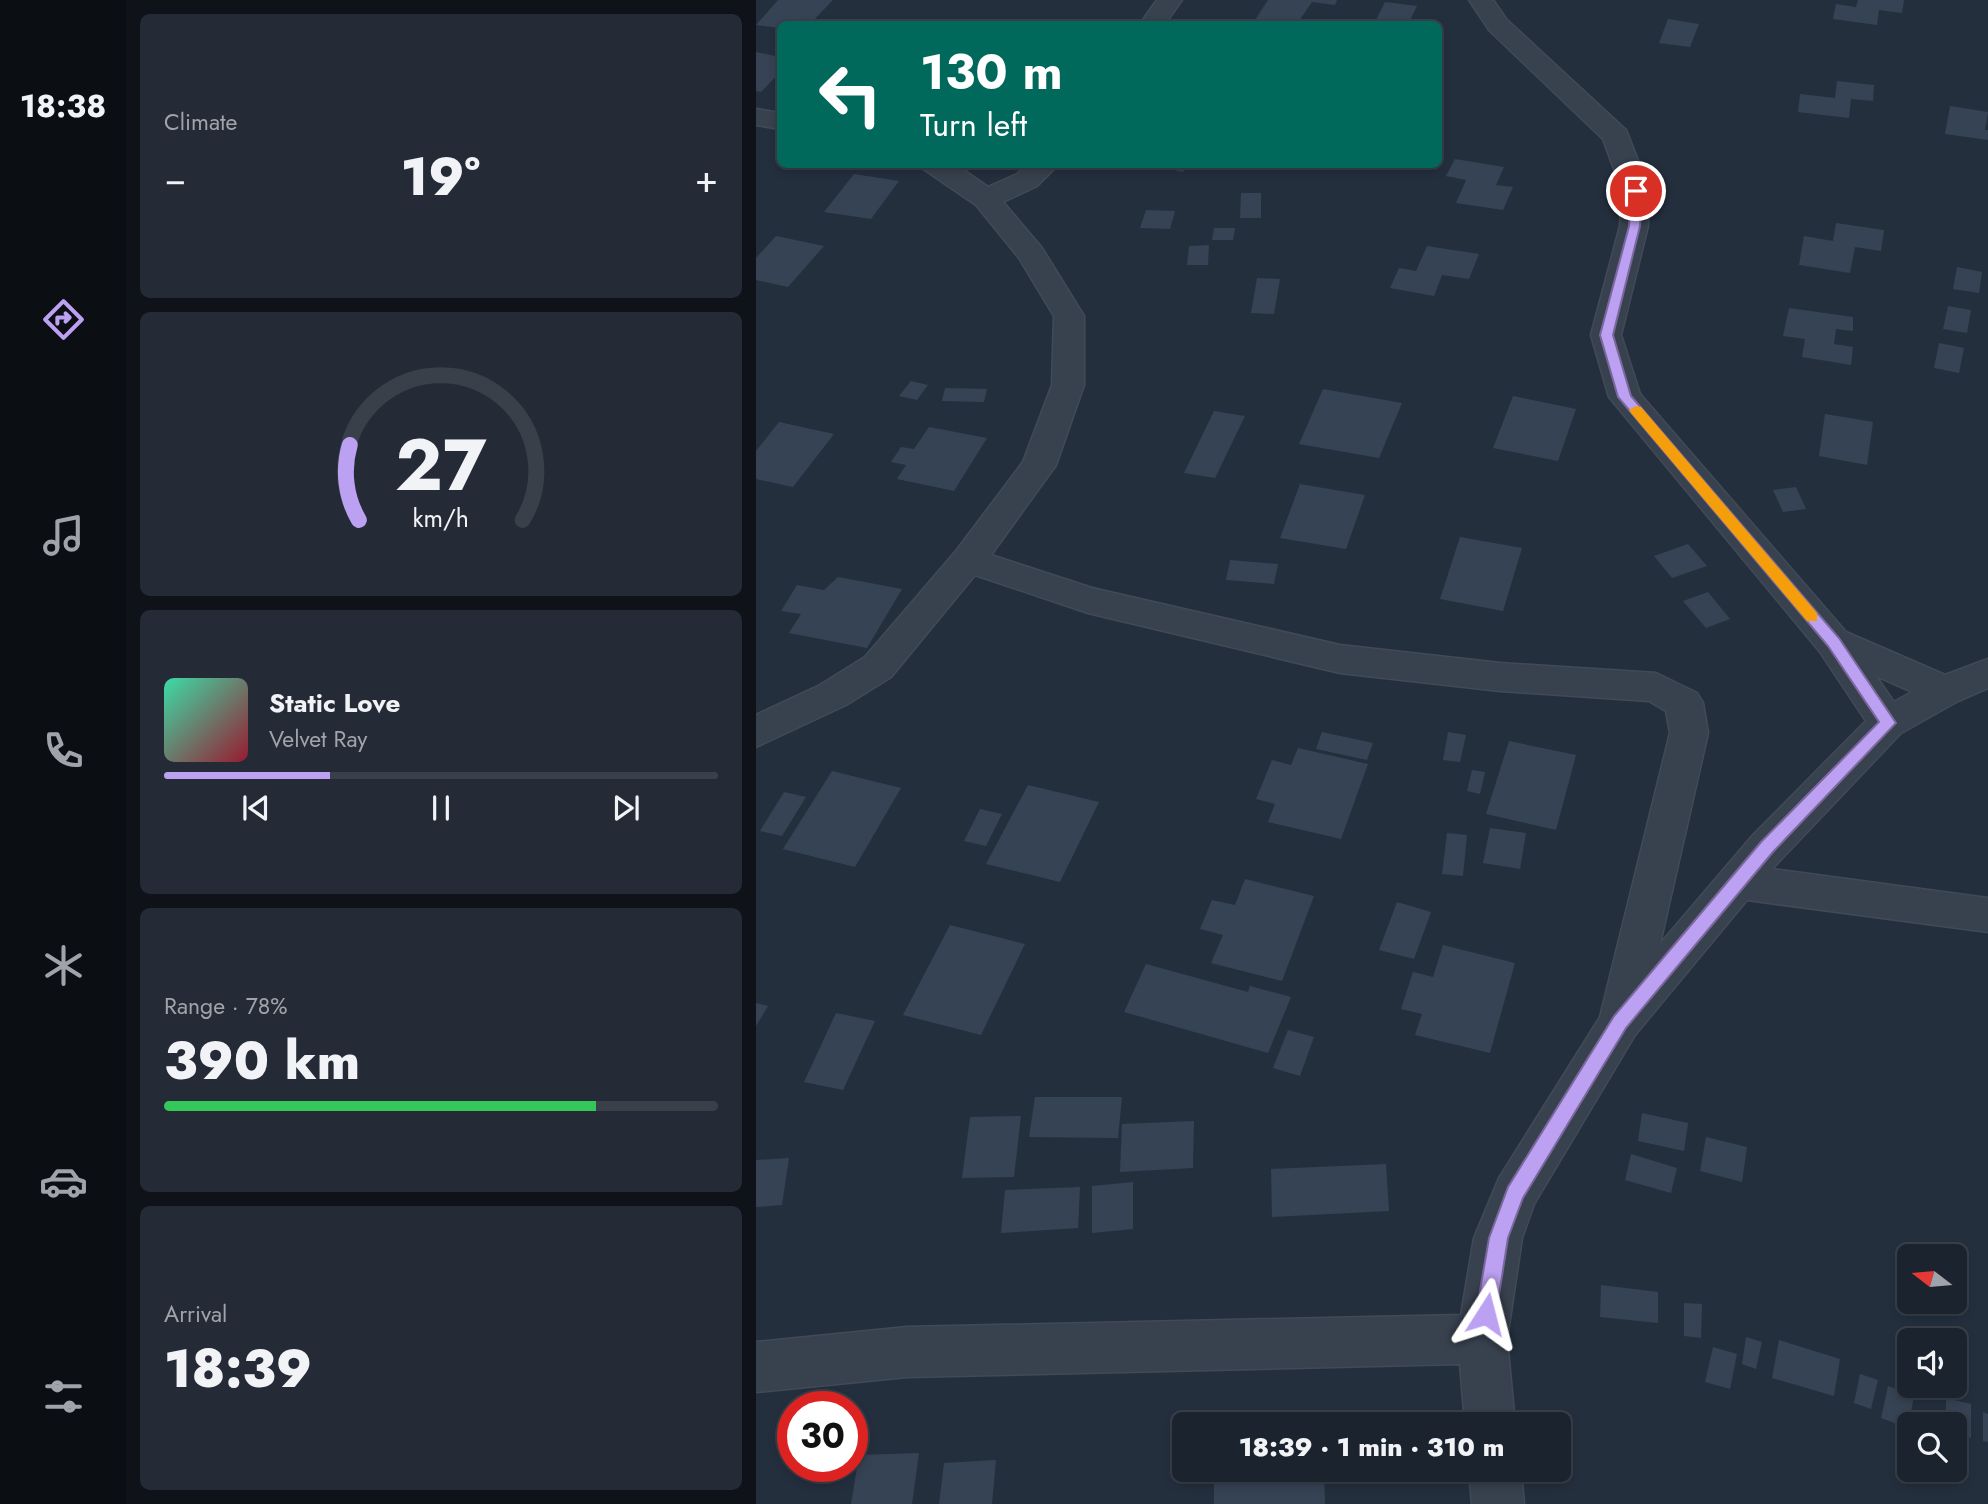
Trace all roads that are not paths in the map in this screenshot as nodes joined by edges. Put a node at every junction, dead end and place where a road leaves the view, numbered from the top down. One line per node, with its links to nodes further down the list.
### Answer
1 (1170, 0): 3 (street)
2 (1481, 0): 10 (street)
3 (1154, 21)
4 (756, 117): 5 (street)
5 (777, 120)
6 (940, 168): 8 (street)
7 (1040, 168): 8 (street)
8 (986, 199): 9 (street)
9 (968, 560): 14 (street); 17 (street)
10 (1833, 642): 12 (street); 13 (street)
11 (1988, 673): 12 (street)
12 (1945, 691): 13 (street)
13 (1888, 723): 15 (street)
14 (756, 732)
15 (1740, 882): 16 (street); 17 (street)
16 (1988, 915)
17 (1620, 1022): 18 (street)
18 (1482, 1339): 19 (street); 20 (street)
19 (756, 1367)
20 (1489, 1412)
21 (1495, 1482): 22 (street)
22 (1498, 1504)

